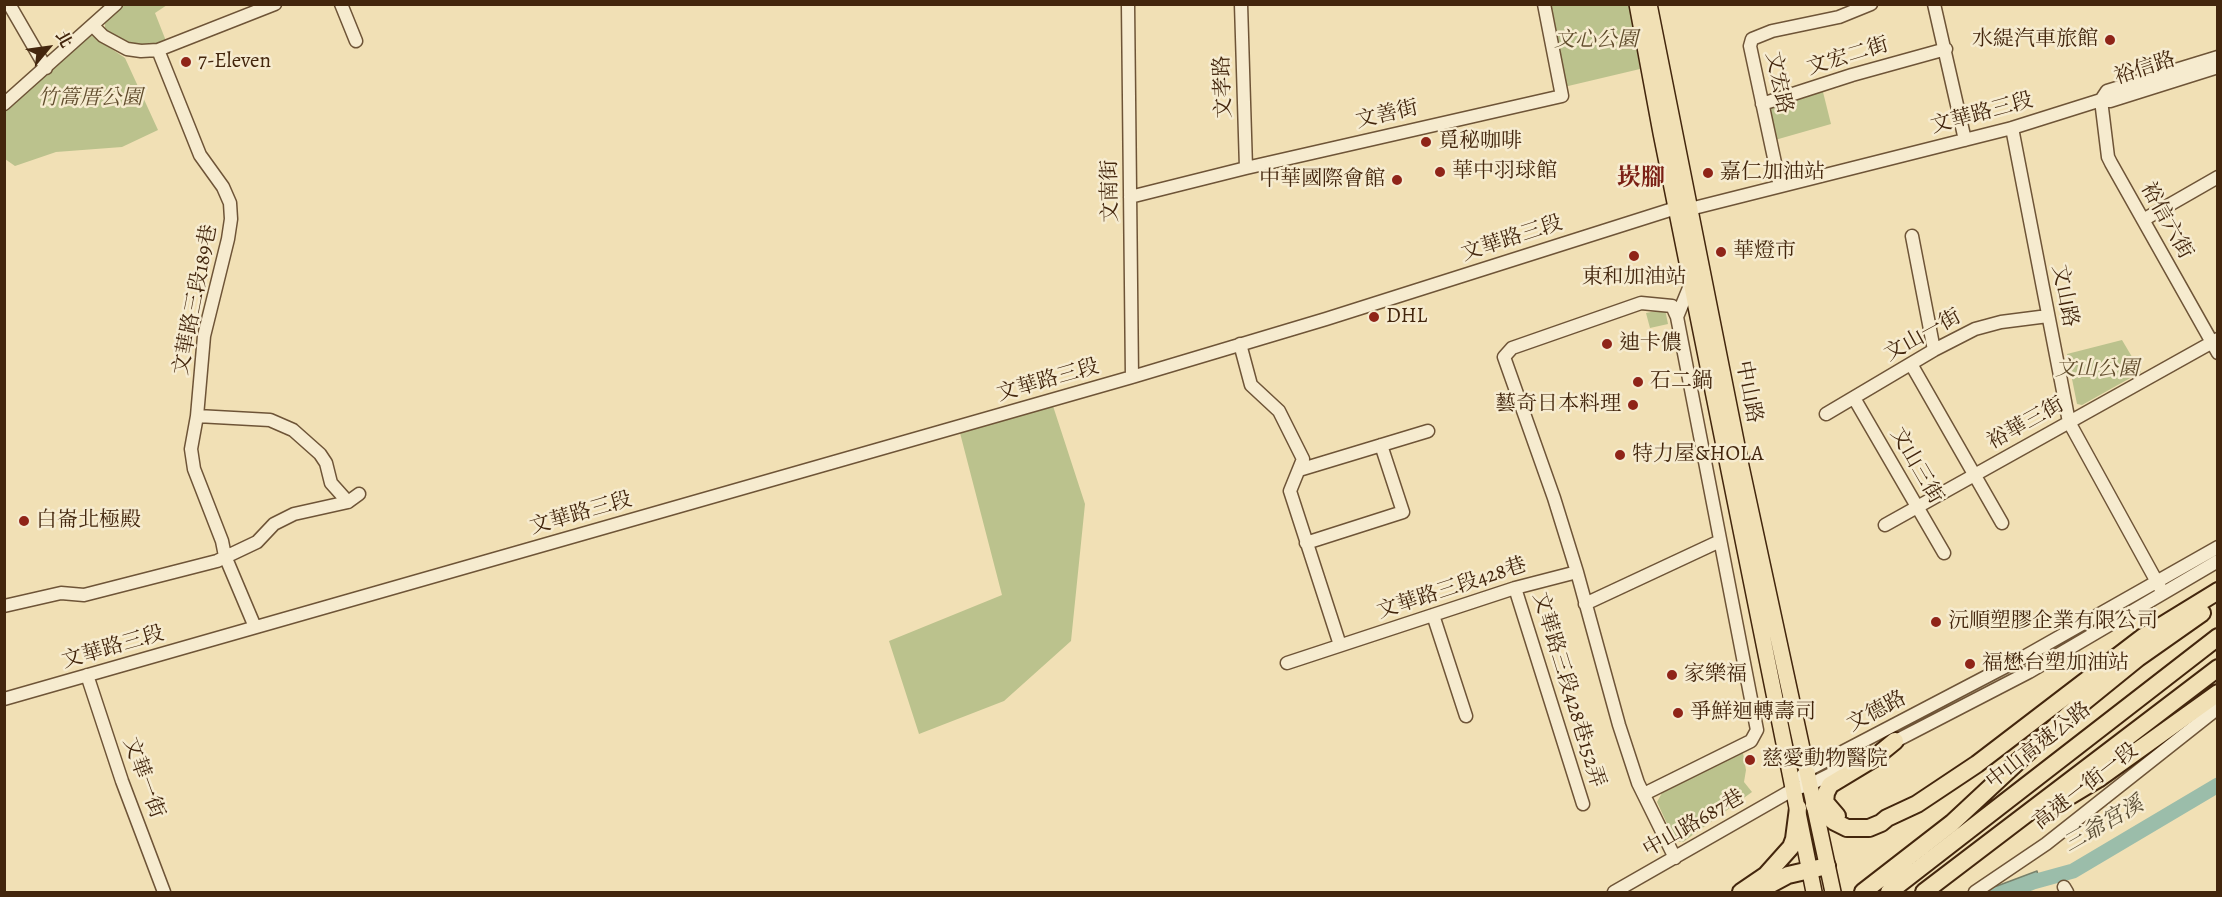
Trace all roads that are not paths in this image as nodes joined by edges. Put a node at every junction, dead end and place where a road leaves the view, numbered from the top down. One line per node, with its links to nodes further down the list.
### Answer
1 (9, 4): 18 (street)
2 (116, 4): 12 (street)
3 (275, 4): 15 (street)
4 (341, 4): 13 (street)
5 (1128, 4): 27 (street, 文南街)
6 (1241, 4): 24 (street, 文孝路)
7 (1544, 4): 24 (street, 文善街)
8 (1637, 4): 28 (main road, 中山路)
9 (1649, 4): 28 (main road, 中山路)
10 (1871, 4): 21 (street, 文宏路)
11 (1934, 4): 14 (street)
12 (93, 26): 15 (street); 18 (street)
13 (357, 41)
14 (1946, 49): 21 (street, 文宏二街); 23 (street)
15 (158, 50): 41 (street, 文華路三段189巷)
16 (2217, 57): 19 (street, 裕信路)
17 (2217, 67): 19 (street, 裕信路)
18 (46, 68): 20 (street)
19 (2104, 96): 22 (street, 文華路三段); 29 (street, 裕信六街)
20 (4, 104)
21 (1762, 104): 26 (street, 文宏路)
22 (2012, 128): 23 (street, 文華路三段); 32 (street, 文山路)
23 (1965, 140): 26 (street, 文華路三段)
24 (1246, 168): 27 (street, 文善街)
25 (2217, 177): 29 (street)
26 (1780, 186): 28 (street, 文華路三段)
27 (1130, 197): 38 (street, 文南街)
28 (1683, 208): 31 (main road, 中山路); 34 (street, 文華路三段); 77 (main road, 中山路)
29 (2143, 220): 35 (street, 裕信六街)
30 (1912, 236): 36 (street)
31 (1692, 282): 33 (street); 78 (main road, 中山路)
32 (2048, 316): 36 (street, 文山一街); 42 (street, 文山路)
33 (1677, 317): 52 (street); 58 (street)
34 (1240, 344): 38 (street, 文華路三段); 45 (street)
35 (2215, 345): 42 (street, 裕華三街)
36 (1934, 350): 37 (street, 文山一街)
37 (1911, 364): 39 (street, 文山一街); 46 (street)
38 (1132, 377): 66 (street, 文華路三段)
39 (1854, 398): 40 (street, 文山一街); 49 (street, 文山三街)
40 (1826, 414)
41 (197, 416): 48 (street); 56 (street, 文華路三段189巷)
42 (2069, 422): 46 (street, 裕華三街); 59 (street, 文山路)
43 (1428, 431): 44 (street)
44 (1381, 445): 45 (street); 53 (street)
45 (1299, 470): 53 (street)
46 (1976, 474): 49 (street, 裕華三街); 50 (street)
47 (359, 495): 48 (street)
48 (348, 502): 56 (street)
49 (1917, 507): 51 (street, 裕華三街); 55 (street, 文山三街)
50 (2002, 523)
51 (1885, 525)
52 (1720, 541): 63 (street); 79 (street)
53 (1306, 543): 68 (street)
54 (2217, 547): 59 (street, 文德路)
55 (1944, 553)
56 (225, 556): 64 (street); 66 (street, 文華路三段189巷)
57 (2217, 561): 59 (street, 文德路)
58 (1577, 572): 60 (street, 文華路三段428巷); 63 (street)
59 (2160, 587): 76 (street, 文德路); 77 (street, 文德路)
60 (1515, 588): 65 (street, 文華路三段428巷); 80 (street, 文華路三段428巷152弄)
61 (2217, 591): 82 (highway)
62 (2217, 603): 87 (highway)
63 (1585, 604): 79 (street)
64 (4, 606)
65 (1433, 615): 68 (street, 文華路三段428巷); 75 (street)
66 (255, 627): 71 (street, 文華路三段)
67 (2217, 637): 87 (highway, 中山高速公路)
68 (1340, 645): 69 (street, 文華路三段428巷)
69 (1287, 663)
70 (2217, 668): 84 (highway)
71 (87, 675): 73 (street, 文華路三段); 88 (street, 文華一街)
72 (2217, 693): 84 (highway)
73 (4, 699)
74 (2217, 708): 96 (street, 高速一街一段)
75 (1466, 716)
76 (1895, 741): 77 (street, 文德路); 82 (highway)
77 (1808, 778): 78 (street, 文德路); 81 (main road, 中山路)
78 (1794, 789): 81 (main road, 中山路); 83 (street, 中山路687巷)
79 (1644, 794): 83 (street)
80 (1583, 804)
81 (1806, 807): 82 (highway); 85 (main road, 中山路); 86 (main road, 中山路); 90 (highway)
82 (1887, 818)
83 (1674, 858): 89 (street, 中山路687巷)
84 (1958, 866): 95 (highway)
85 (1827, 867): 86 (highway); 93 (main road, 中山路)
86 (1809, 870): 91 (highway); 92 (main road, 中山路)
87 (1888, 887): 94 (highway)
88 (164, 892)
89 (1614, 892)
90 (1740, 892)
91 (1754, 892)
92 (1813, 892)
93 (1833, 892)
94 (1863, 892)
95 (1924, 892)
96 (1975, 892)

